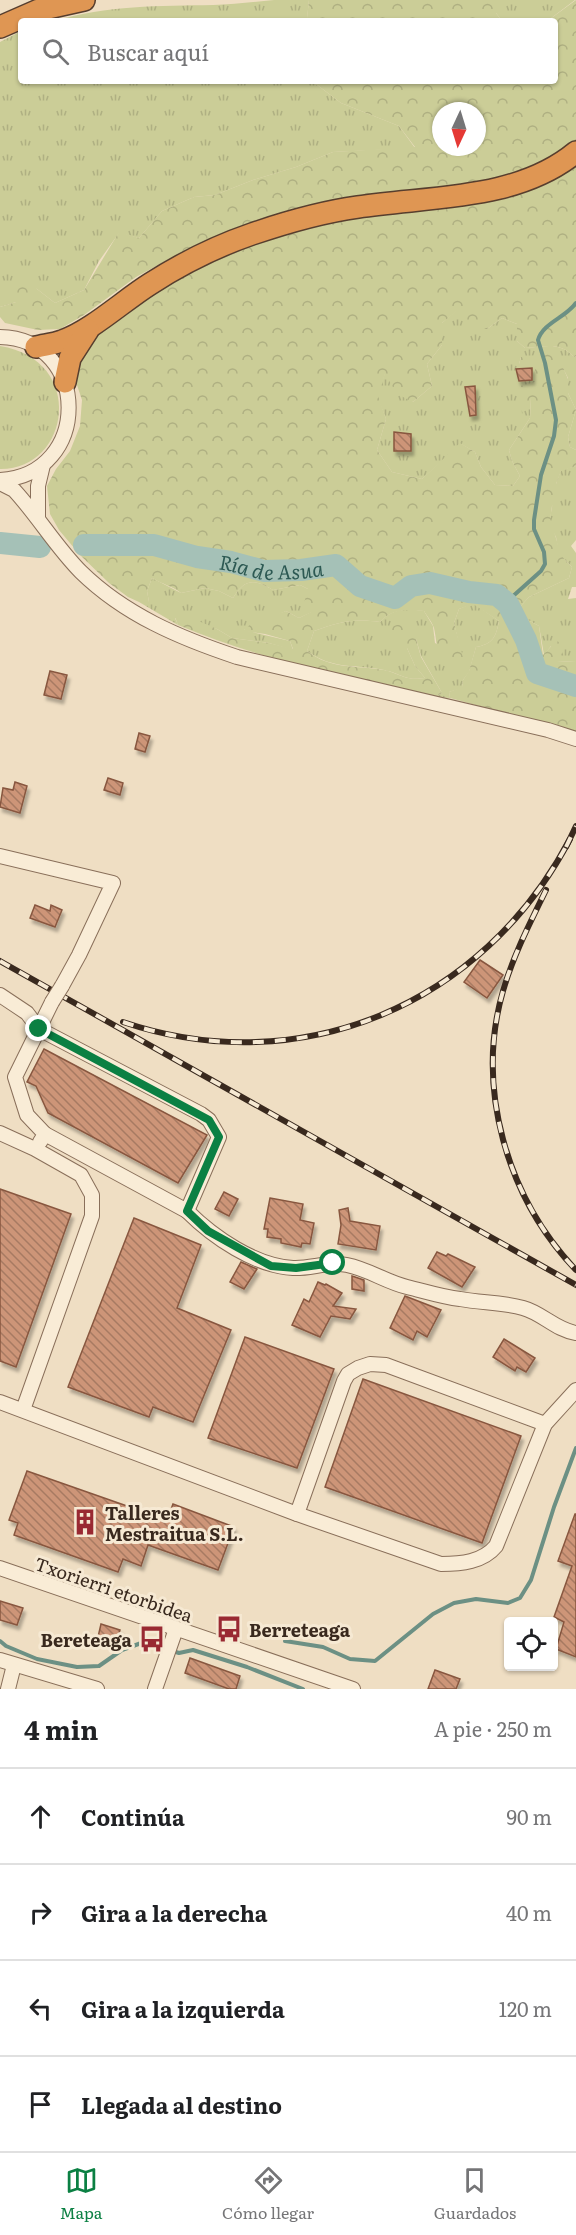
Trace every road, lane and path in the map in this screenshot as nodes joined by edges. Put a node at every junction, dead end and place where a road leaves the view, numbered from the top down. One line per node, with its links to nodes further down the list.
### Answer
1 (84, 0): 2 (highway)
2 (21, 18)
3 (18, 19): 4 (highway)
4 (0, 27)
5 (576, 152): 6 (highway)
6 (90, 327): 8 (highway); 9 (highway)
7 (0, 337): 8 (street)
8 (36, 347): 9 (street)
9 (65, 382): 10 (street)
10 (43, 465): 11 (street); 12 (street)
11 (0, 481): 12 (street)
12 (38, 518): 13 (street)
13 (576, 739)
14 (0, 856): 16 (street, bridge)
15 (0, 995): 16 (street)
16 (39, 1029): 18 (street); 20 (street)
17 (0, 1133): 19 (street)
18 (45, 1134): 19 (street); 20 (street)
19 (35, 1149): 24 (street)
20 (187, 1211): 21 (street)
21 (576, 1333)
22 (576, 1390): 25 (street)
23 (0, 1402): 24 (street)
24 (23, 1410): 26 (street)
25 (545, 1424): 26 (street); 26 (street)
26 (297, 1514)
27 (0, 1568): 28 (street, Txorierri etorbidea)
28 (176, 1629): 33 (street); 34 (street, Txorierri etorbidea)
29 (0, 1660): 30 (street)
30 (15, 1665): 31 (street); 32 (street)
31 (8, 1689)
32 (97, 1689)
33 (155, 1689)
34 (353, 1689)

